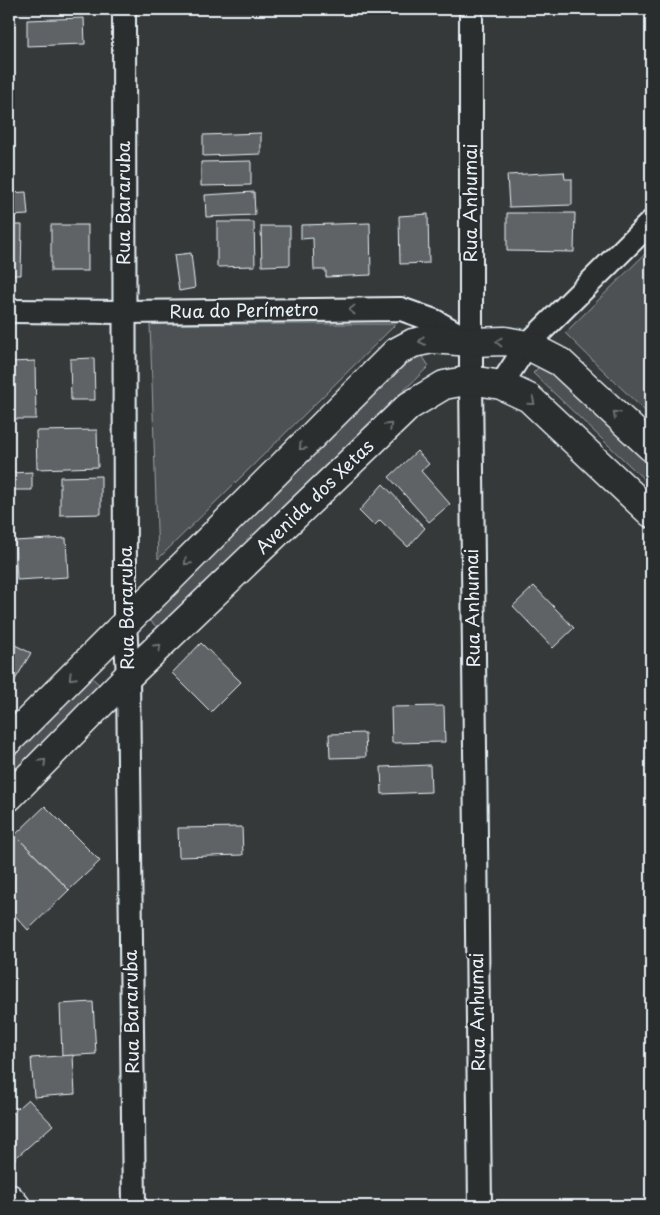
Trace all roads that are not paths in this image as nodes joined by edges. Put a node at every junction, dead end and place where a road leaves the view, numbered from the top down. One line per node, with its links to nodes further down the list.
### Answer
1 (124, 9): 5 (street, Rua Bararuba)
2 (471, 9): 6 (street, Rua Anhumai)
3 (651, 222): 7 (street)
4 (9, 311): 5 (street, Rua do Perímetro)
5 (124, 312): 6 (street, Rua do Perímetro, one-way to 5); 12 (street, Rua Bararuba)
6 (471, 342): 7 (street, one-way to 6); 8 (street, Rua Anhumai); 12 (street, one-way to 12)
7 (527, 345): 9 (street); 10 (street, one-way to 7)
8 (471, 380): 9 (street, Avenida dos Xetas); 13 (street, Avenida dos Xetas, one-way to 8); 19 (street, Rua Anhumai)
9 (500, 385): 11 (street, Avenida dos Xetas, one-way to 11)
10 (651, 447)
11 (651, 513)
12 (126, 623): 13 (street, Rua Bararuba); 14 (street, one-way to 14)
13 (128, 676): 15 (street, Avenida dos Xetas, one-way to 13); 18 (street, Rua Bararuba)
14 (9, 740)
15 (9, 797)
16 (9, 1198): 17 (street)
17 (16, 1206)
18 (134, 1206)
19 (480, 1206)

